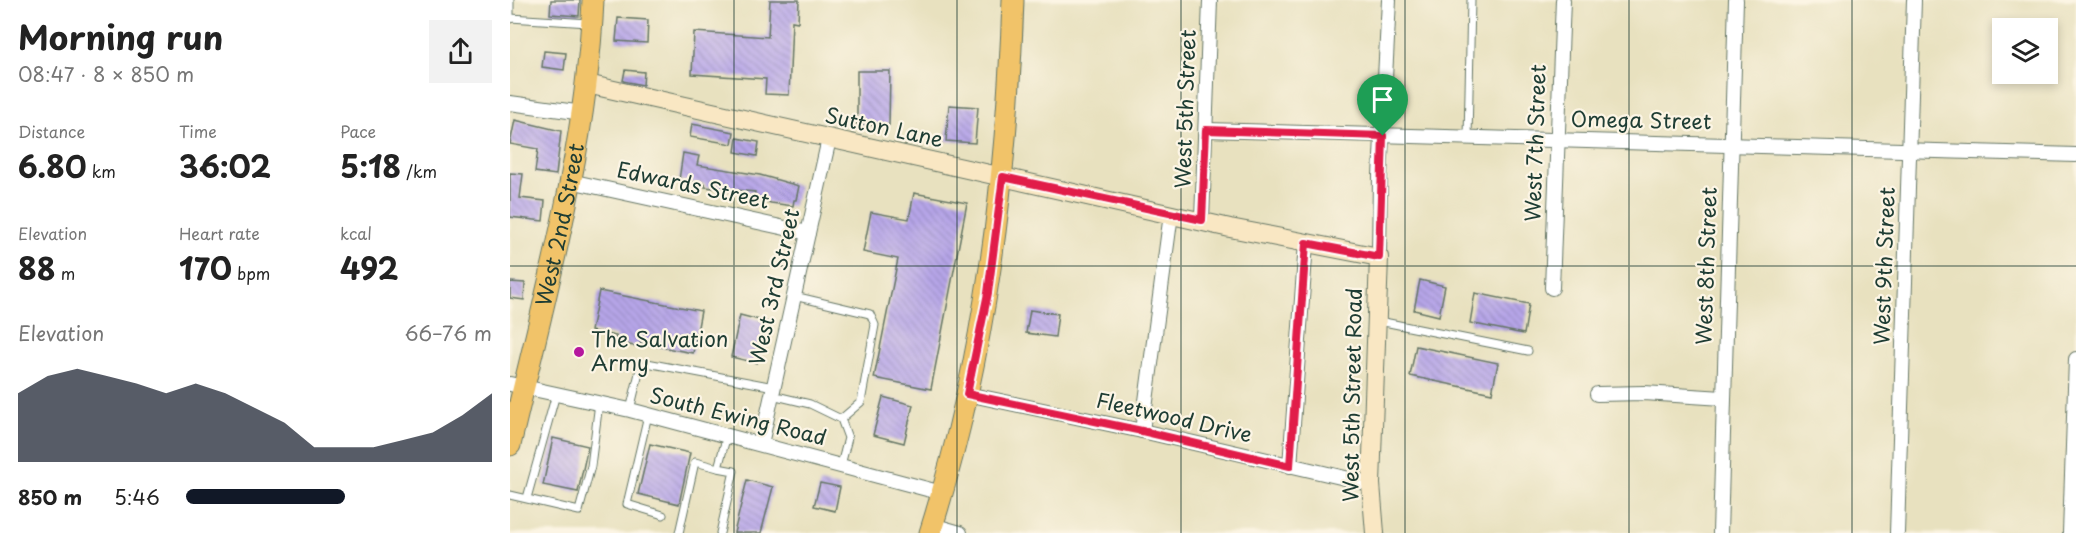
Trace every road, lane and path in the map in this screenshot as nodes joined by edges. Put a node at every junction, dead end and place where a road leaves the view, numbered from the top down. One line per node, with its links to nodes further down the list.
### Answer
1 (510, 0): 10 (lane)
2 (593, 0): 11 (main road, West 2nd Street)
3 (1013, 0): 23 (main road)
4 (1210, 0): 15 (street, West 5th Street)
5 (1389, 0): 16 (street)
6 (1471, 0): 17 (lane)
7 (1563, 0): 19 (street, West 7th Street)
8 (1736, 0): 20 (street, West 8th Street)
9 (1914, 0): 21 (street, West 9th Street)
10 (510, 18): 11 (lane)
11 (592, 23): 12 (main road, West 2nd Street)
12 (587, 84): 14 (main road, West 2nd Street); 18 (street, Sutton Lane)
13 (510, 103): 14 (street)
14 (583, 112): 24 (main road, West 2nd Street)
15 (1206, 130): 16 (street, Omega Street); 26 (street, West 5th Street)
16 (1383, 136): 17 (street, Omega Street); 29 (street)
17 (1468, 138): 19 (street, Omega Street)
18 (829, 139): 23 (street, Sutton Lane); 27 (street, West 3rd Street)
19 (1556, 141): 20 (street, Omega Street); 30 (street, West 7th Street)
20 (1732, 143): 21 (street, Omega Street); 40 (street, West 8th Street)
21 (1910, 150): 22 (street, Omega Street); 63 (street, West 9th Street)
22 (2076, 155)
23 (1003, 177): 25 (street, Sutton Lane); 38 (main road)
24 (570, 181): 27 (street, Edwards Street); 35 (main road, West 2nd Street)
25 (1171, 214): 26 (street, Sutton Lane); 45 (street, West 5th Street)
26 (1202, 220): 28 (street)
27 (808, 233): 31 (street, West 3rd Street)
28 (1306, 243): 29 (street); 50 (street)
29 (1379, 257): 32 (street, West 5th Street Road)
30 (1552, 288)
31 (794, 296): 36 (street, West 3rd Street); 44 (lane)
32 (1377, 321): 33 (lane); 52 (street, West 5th Street Road)
33 (1528, 351)
34 (2076, 359): 64 (street)
35 (517, 385): 37 (street, South Ewing Road); 47 (main road, West 2nd Street)
36 (773, 391): 42 (lane); 44 (lane); 48 (street, West 3rd Street)
37 (556, 393): 41 (street, South Ewing Road); 55 (lane)
38 (967, 394): 45 (street, Fleetwood Drive); 53 (main road)
39 (1597, 394): 40 (street)
40 (1723, 398): 62 (street, West 8th Street)
41 (599, 403): 42 (street, South Ewing Road); 55 (lane)
42 (630, 410): 43 (street, South Ewing Road)
43 (648, 415): 46 (street, South Ewing Road); 56 (lane)
44 (841, 419): 49 (lane)
45 (1142, 431): 50 (street, Fleetwood Drive)
46 (727, 435): 48 (street, South Ewing Road); 51 (lane)
47 (510, 444)
48 (761, 444): 49 (street, South Ewing Road)
49 (841, 465): 53 (street, South Ewing Road)
50 (1290, 466): 52 (street, Fleetwood Drive)
51 (718, 468): 58 (lane); 59 (lane)
52 (1371, 484): 61 (street, West 5th Street Road)
53 (942, 493): 57 (main road)
54 (510, 495): 55 (lane)
55 (527, 498)
56 (663, 515)
57 (931, 529): 60 (street)
58 (679, 533)
59 (720, 533)
60 (960, 533)
61 (1375, 533)
62 (1720, 533)
63 (1897, 533)
64 (2070, 533)

